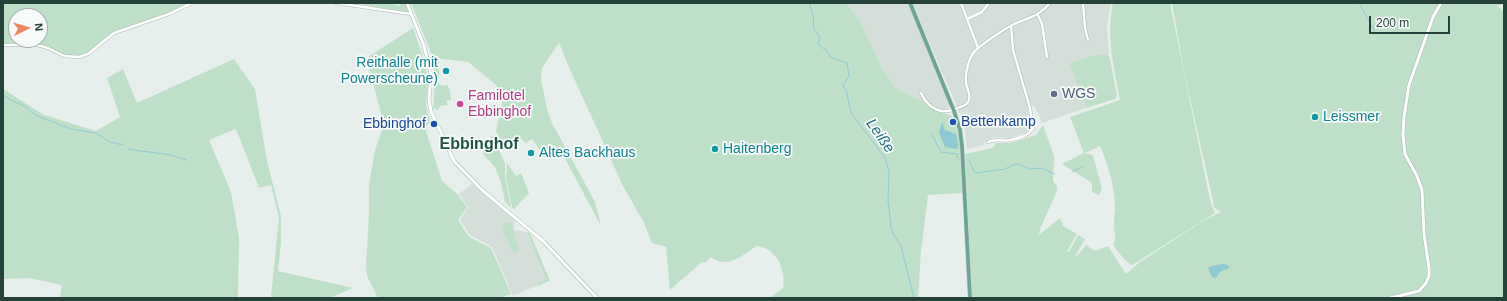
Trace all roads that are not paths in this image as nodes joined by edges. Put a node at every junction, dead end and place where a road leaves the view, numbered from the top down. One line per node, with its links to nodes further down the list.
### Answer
1 (192, 3): 15 (street)
2 (336, 3): 10 (street)
3 (407, 3): 10 (street)
4 (910, 3): 19 (main road)
5 (961, 3): 12 (street)
6 (989, 3): 12 (street)
7 (1050, 3): 11 (street)
8 (1083, 3): 14 (street)
9 (1441, 3): 23 (street)
10 (411, 14): 21 (street)
11 (1038, 15): 13 (street); 17 (street)
12 (967, 19): 16 (street)
13 (1011, 26): 16 (street); 20 (street)
14 (1088, 40)
15 (3, 45)
16 (978, 48): 19 (street)
17 (1048, 57)
18 (921, 93): 19 (street)
19 (954, 111): 22 (main road)
20 (988, 142)
21 (597, 298)
22 (970, 298)
23 (1390, 298)

